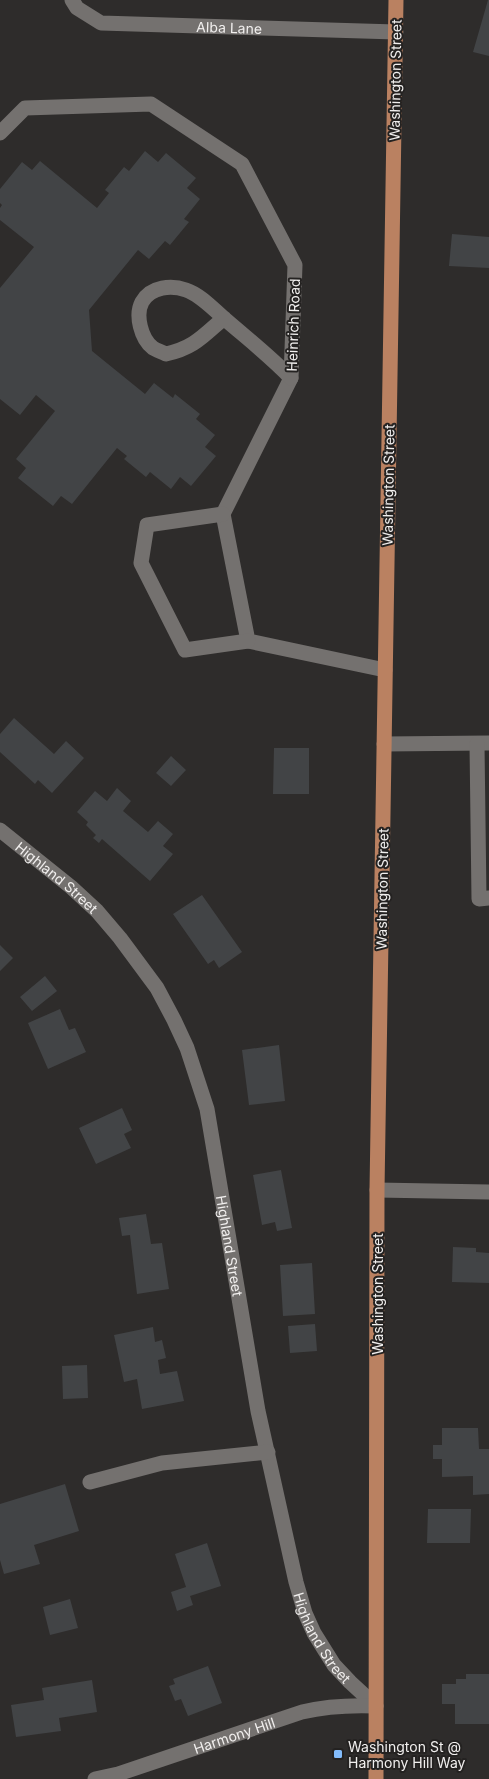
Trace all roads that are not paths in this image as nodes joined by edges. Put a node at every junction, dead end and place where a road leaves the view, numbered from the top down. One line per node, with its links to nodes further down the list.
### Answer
1 (72, 0): 3 (street, Alba Lane)
2 (396, 0): 3 (main road, Washington Street)
3 (396, 32): 9 (main road, Washington Street)
4 (0, 133): 6 (street, Heinrich Road)
5 (224, 318): 5 (street); 6 (street)
6 (291, 378): 7 (street, Heinrich Road)
7 (223, 514): 8 (street); 8 (street)
8 (248, 641): 9 (street)
9 (386, 670): 10 (main road, Washington Street)
10 (384, 744): 11 (street); 14 (main road, Washington Street)
11 (483, 744): 13 (street)
12 (0, 830): 16 (street, Highland Street)
13 (489, 898)
14 (377, 1190): 15 (street); 18 (main road, Washington Street)
15 (489, 1192)
16 (268, 1452): 17 (street); 18 (street, Highland Street)
17 (90, 1482)
18 (376, 1706): 19 (street, Harmony Hill); 20 (main road, Washington Street)
19 (95, 1779)
20 (376, 1779)

